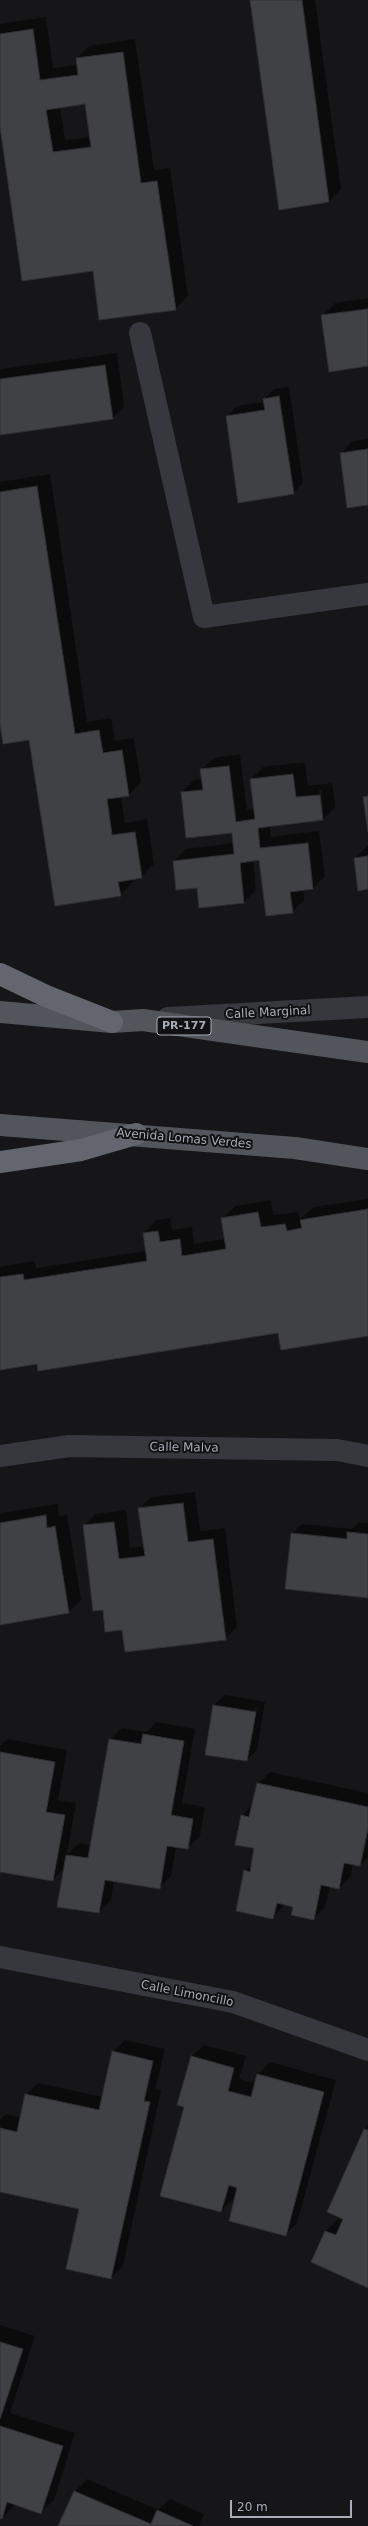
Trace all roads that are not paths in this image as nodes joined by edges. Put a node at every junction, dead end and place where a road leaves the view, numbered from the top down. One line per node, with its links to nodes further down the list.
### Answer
1 (140, 332): 2 (street)
2 (368, 594)
3 (0, 974): 7 (highway)
4 (368, 1007): 6 (street, Calle Marginal)
5 (0, 1012): 7 (main road, PR-177)
6 (143, 1020): 7 (main road, PR-177); 8 (main road, PR-177)
7 (112, 1022)
8 (368, 1052)
9 (0, 1126): 10 (main road, Avenida Lomas Verdes)
10 (136, 1134): 11 (main road, Avenida Lomas Verdes); 12 (highway)
11 (368, 1159)
12 (0, 1162)
13 (0, 1456): 14 (street, Calle Malva)
14 (368, 1456)
15 (0, 1957): 16 (street, Calle Limoncillo)
16 (368, 2050)

